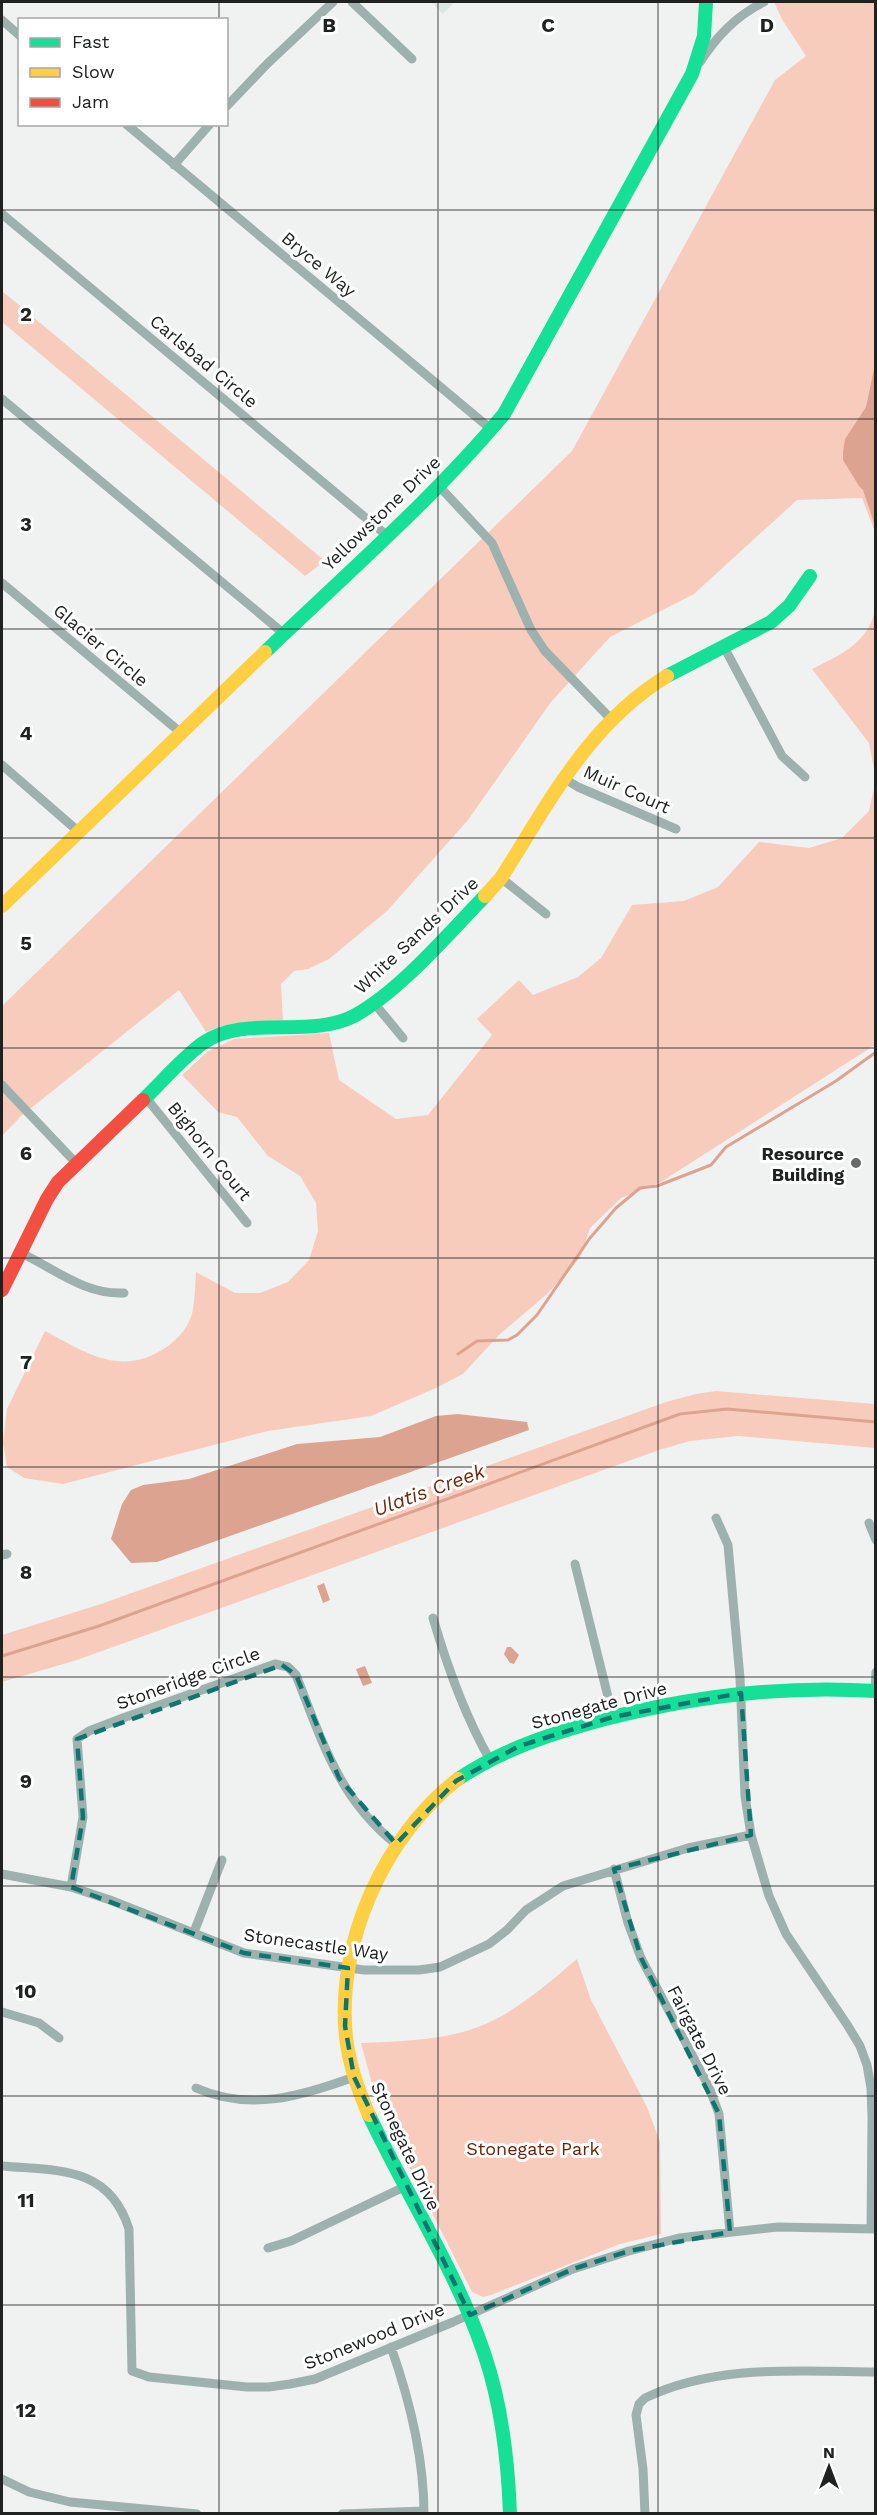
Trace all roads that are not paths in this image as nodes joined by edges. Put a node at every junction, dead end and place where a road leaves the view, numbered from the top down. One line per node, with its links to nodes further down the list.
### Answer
1 (333, 2): 9 (street)
2 (352, 2): 7 (street)
3 (706, 2): 8 (street, Yellowstone Drive)
4 (764, 2): 8 (street, Yellowstone Drive)
5 (2, 20): 6 (street)
6 (18, 34)
7 (412, 59)
8 (692, 74): 15 (street, Yellowstone Drive)
9 (228, 105)
10 (128, 126): 12 (street, Bryce Way)
11 (208, 126): 12 (street)
12 (174, 165): 15 (street, Bryce Way)
13 (2, 214): 17 (street, Carlsbad Circle)
14 (2, 399): 20 (street)
15 (492, 430): 16 (street, Yellowstone Drive)
16 (438, 485): 17 (street, Yellowstone Drive); 22 (street)
17 (385, 534): 20 (street, Yellowstone Drive)
18 (810, 576): 21 (street, White Sands Drive)
19 (2, 583): 23 (street, Glacier Circle)
20 (283, 633): 23 (street, Yellowstone Drive)
21 (724, 647): 22 (street, White Sands Drive); 25 (street)
22 (610, 718): 26 (street, White Sands Drive)
23 (180, 732): 28 (street, Yellowstone Drive)
24 (2, 765): 28 (street)
25 (806, 777)
26 (565, 779): 27 (street, Muir Court); 29 (street, White Sands Drive)
27 (676, 829)
28 (79, 832): 30 (street, Yellowstone Drive)
29 (501, 878): 31 (street); 32 (street, White Sands Drive)
30 (2, 906)
31 (546, 914)
32 (374, 1003): 33 (street); 35 (street, White Sands Drive)
33 (403, 1038)
34 (2, 1085): 36 (street)
35 (147, 1099): 36 (street, White Sands Drive); 37 (street, Bighorn Court)
36 (76, 1163): 38 (street, White Sands Drive)
37 (247, 1223)
38 (21, 1253): 39 (street, White Sands Drive); 40 (street)
39 (2, 1290)
40 (124, 1293)
41 (716, 1518): 48 (street)
42 (869, 1523): 43 (street)
43 (876, 1540)
44 (574, 1564): 49 (street)
45 (433, 1618): 50 (street)
46 (876, 1672): 47 (street)
47 (876, 1691): 48 (street, Stonegate Drive)
48 (741, 1693): 49 (street, Stonegate Drive); 51 (street)
49 (613, 1717): 50 (street, Stonegate Drive)
50 (490, 1760): 52 (street, Stonegate Drive)
51 (751, 1835): 54 (street, Stonecastle Way); 65 (street)
52 (396, 1844): 56 (street, Stoneridge Circle); 58 (street, Stonegate Drive)
53 (222, 1860): 57 (street)
54 (614, 1869): 58 (street, Stonecastle Way); 66 (street, Fairgate Drive)
55 (2, 1874): 56 (street, Stonecastle Way)
56 (71, 1887): 57 (street, Stonecastle Way)
57 (194, 1932): 58 (street, Stonecastle Way)
58 (348, 1968): 61 (street, Stonegate Drive)
59 (2, 2012): 60 (street)
60 (59, 2038)
61 (354, 2077): 62 (street); 64 (street, Stonegate Drive)
62 (196, 2088)
63 (2, 2166): 69 (street, Stonewood Drive)
64 (404, 2187): 67 (street); 68 (street, Stonegate Drive)
65 (873, 2229): 66 (street, Stonewood Drive)
66 (730, 2232): 68 (street, Stonewood Drive)
67 (268, 2248)
68 (470, 2315): 69 (street, Stonewood Drive); 77 (street, Stonegate Drive)
69 (391, 2347): 73 (street)
70 (876, 2372): 78 (street)
71 (2, 2479): 72 (street)
72 (70, 2502): 74 (street); 75 (street)
73 (424, 2512): 76 (street)
74 (69, 2514)
75 (197, 2514)
76 (342, 2514)
77 (510, 2514)
78 (645, 2514)

